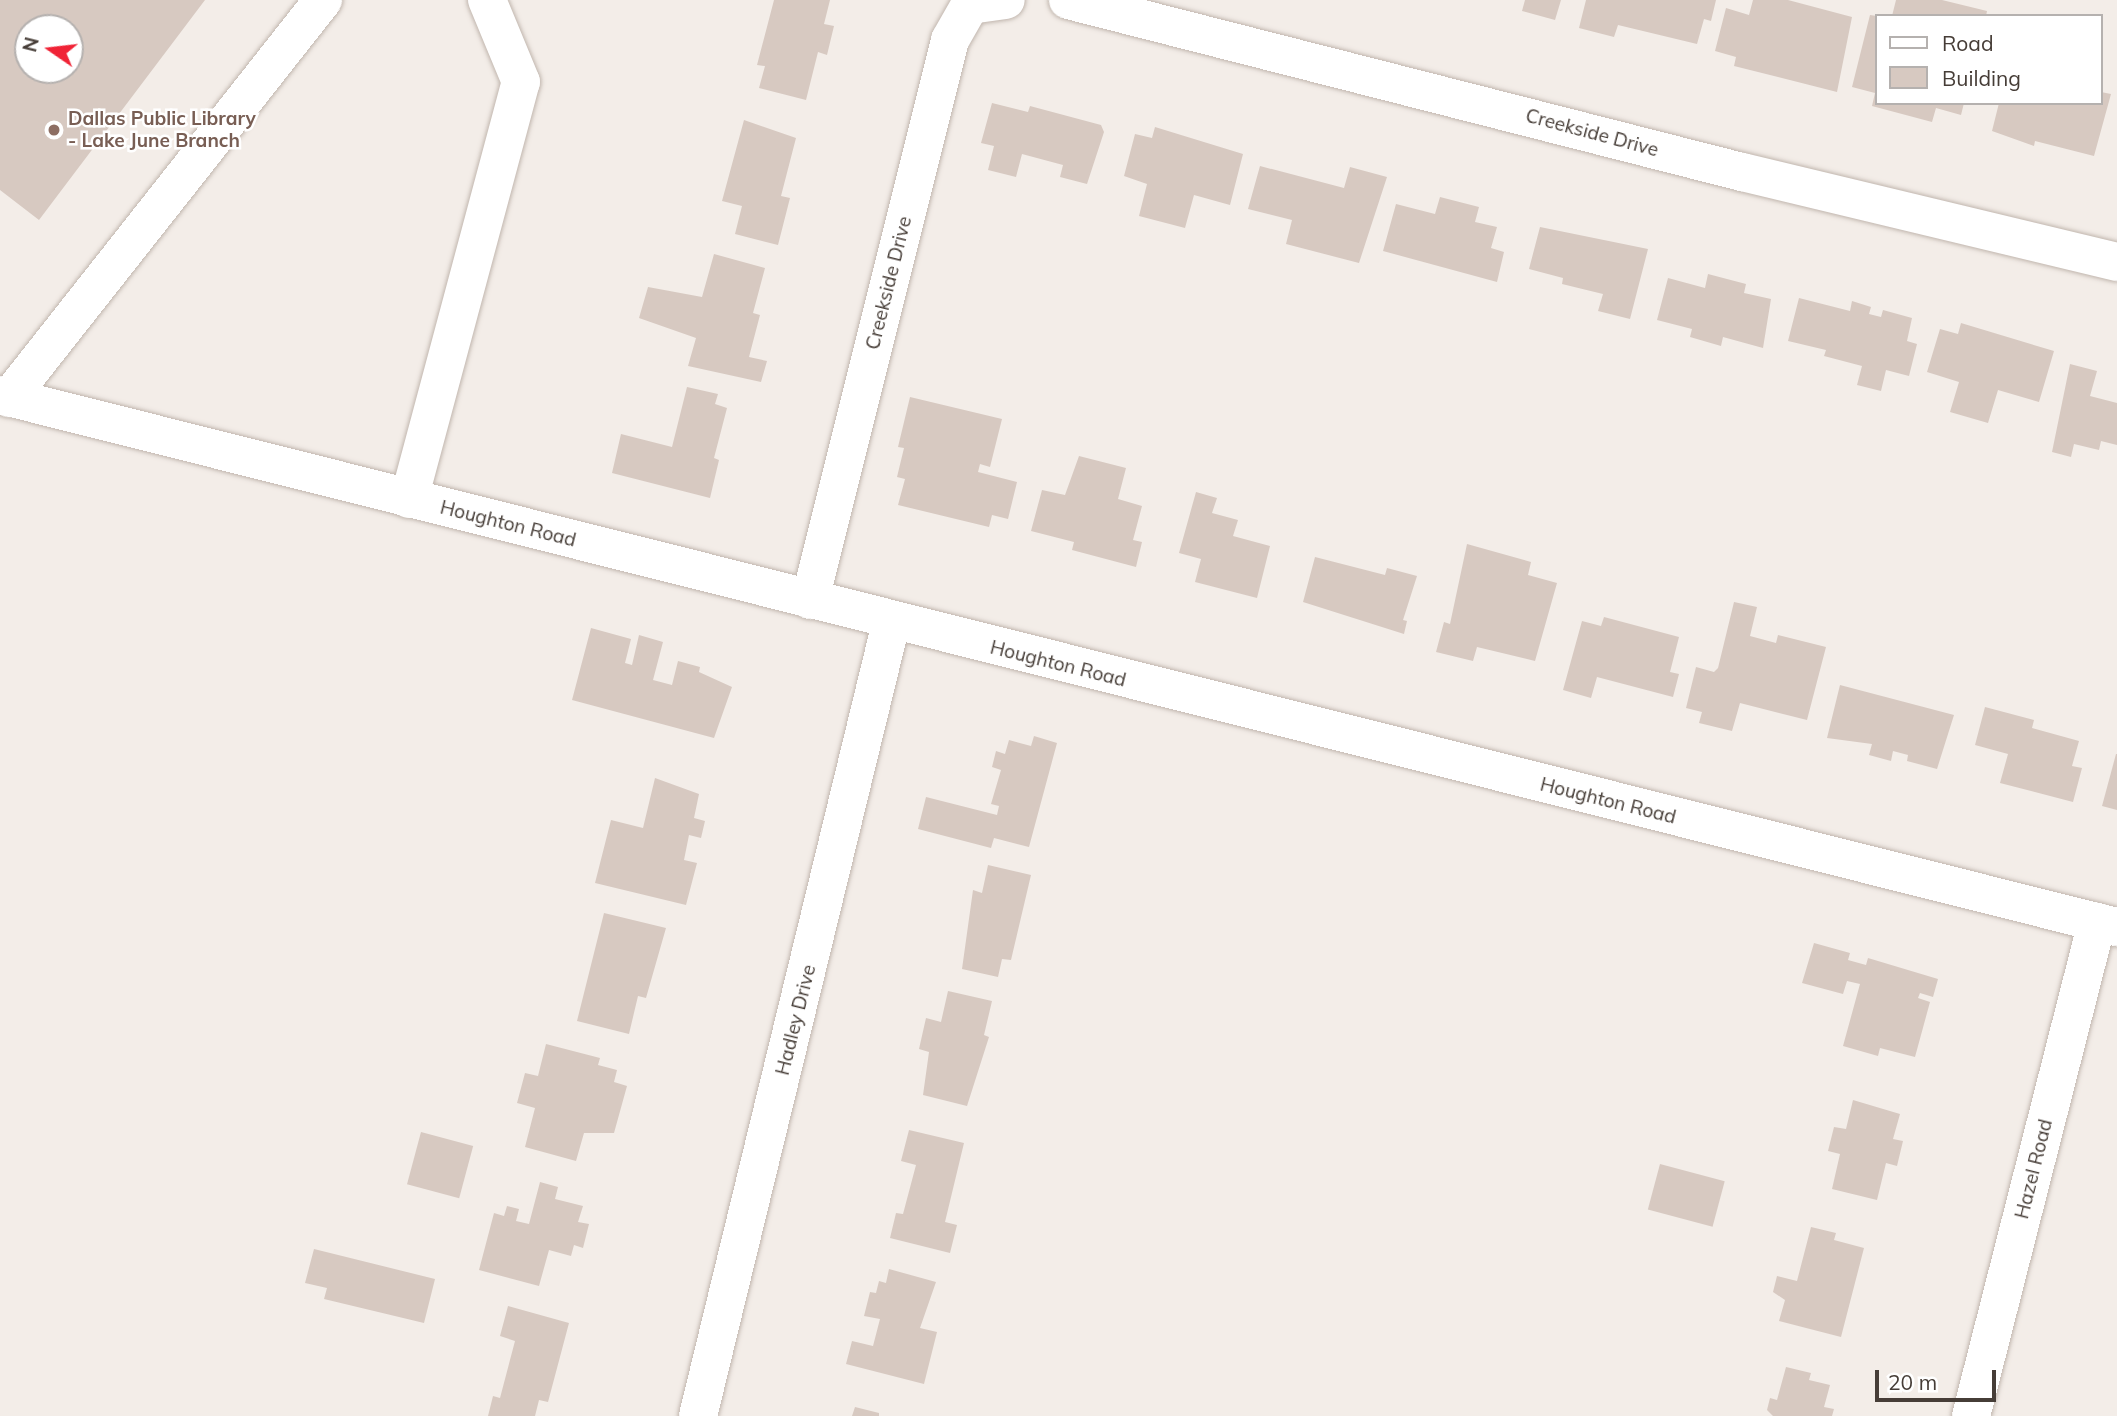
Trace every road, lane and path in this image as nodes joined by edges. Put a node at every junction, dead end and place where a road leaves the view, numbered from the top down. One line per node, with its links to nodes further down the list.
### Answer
1 (323, 0): 6 (street)
2 (487, 0): 7 (street)
3 (1006, 0): 8 (street, Creekside Drive)
4 (1068, 0): 5 (street, Creekside Drive)
5 (2117, 262)
6 (5, 397): 7 (street, Houghton Road)
7 (409, 499): 8 (street, Houghton Road)
8 (810, 600): 9 (street, Houghton Road)
9 (891, 623): 10 (street, Houghton Road); 11 (street, Hadley Drive)
10 (2107, 925): 12 (street, Hazel Road)
11 (698, 1416)
12 (1971, 1416)

